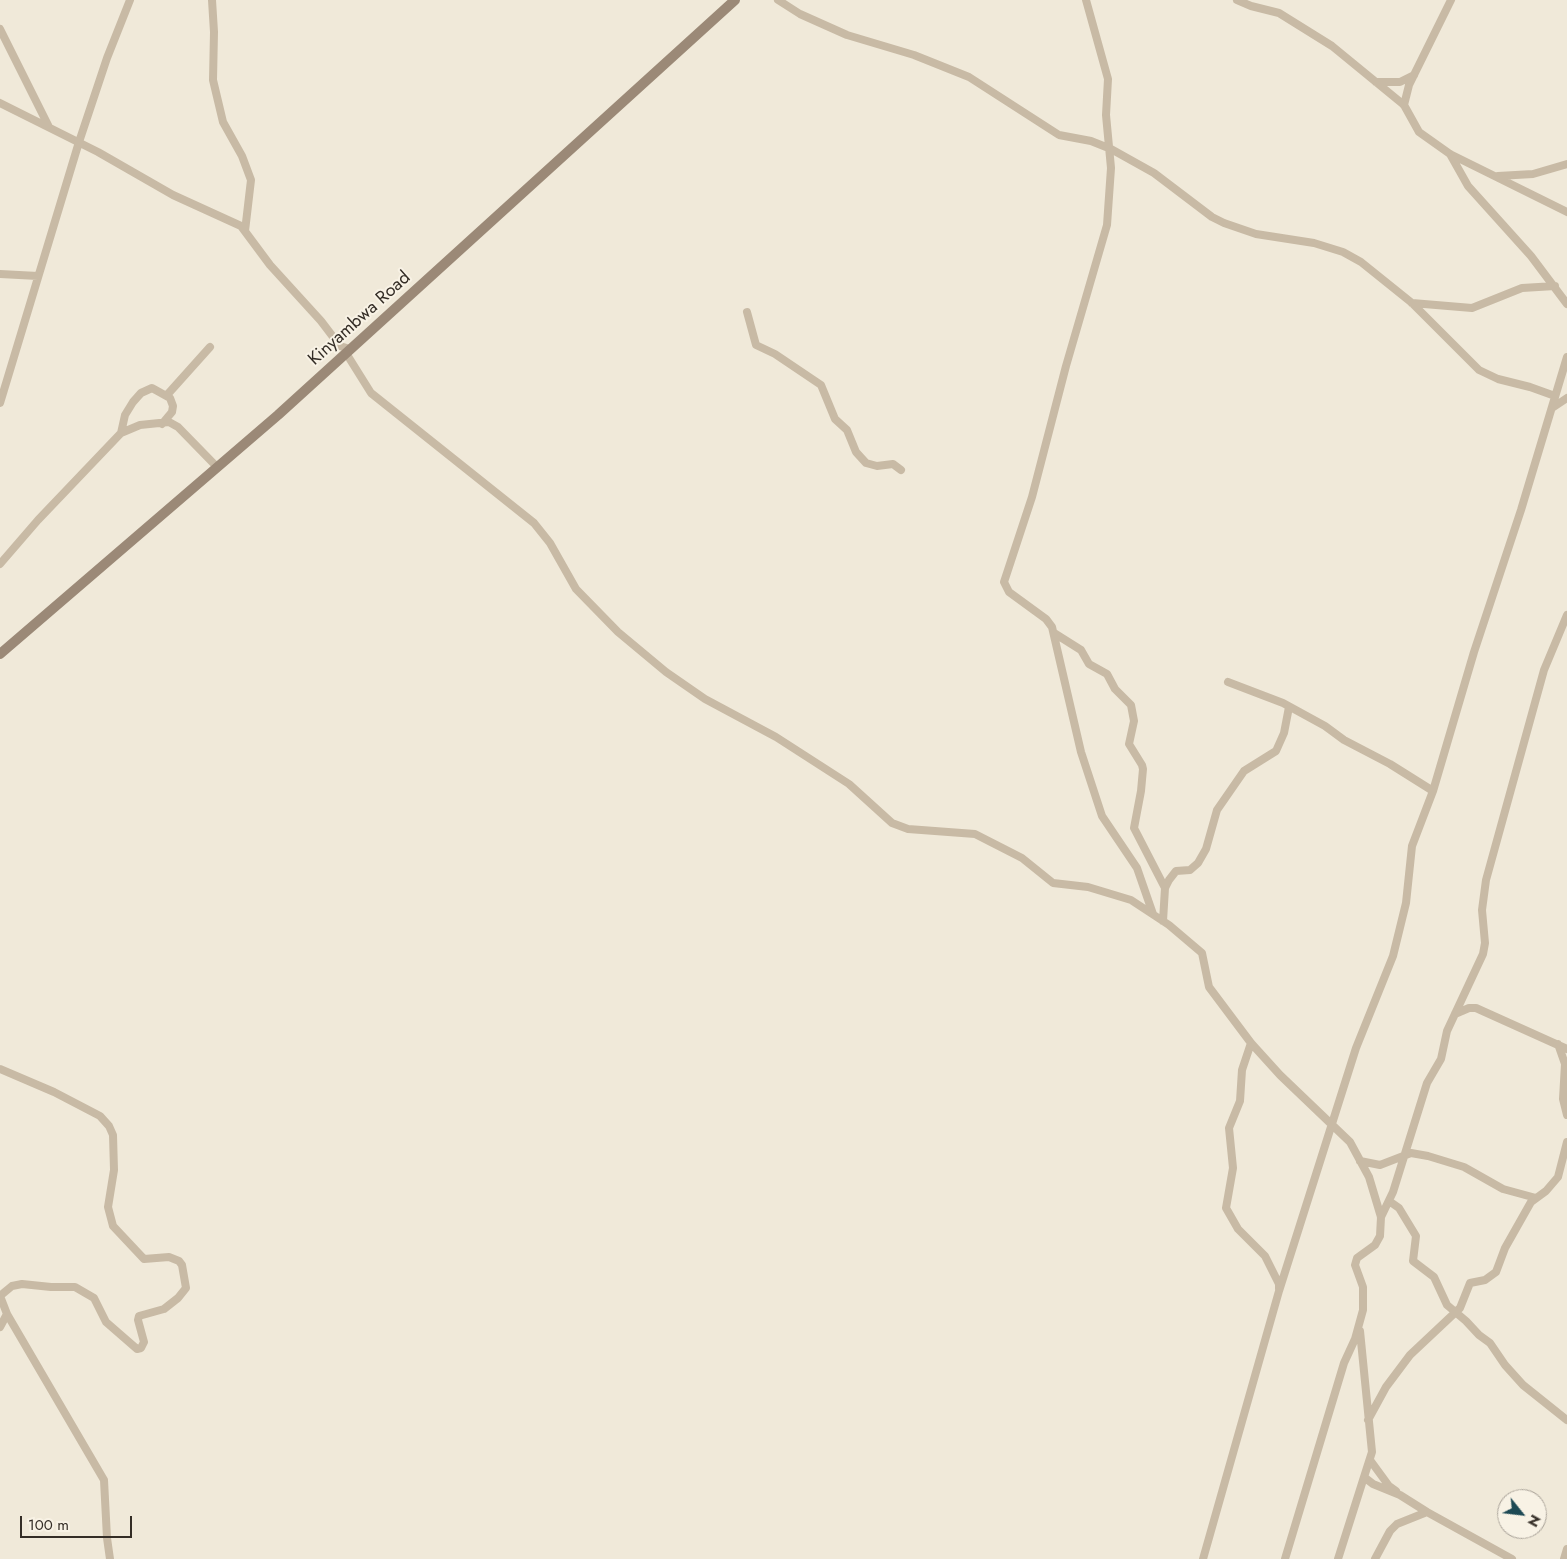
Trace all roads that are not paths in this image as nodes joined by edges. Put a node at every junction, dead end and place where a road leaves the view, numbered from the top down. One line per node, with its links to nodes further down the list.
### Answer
1 (130, 0): 14 (street)
2 (212, 0): 20 (street)
3 (735, 0): 28 (street, Kinyambwa Road)
4 (778, 0): 15 (street)
5 (1086, 0): 15 (street)
6 (1237, 0): 10 (street)
7 (1451, 0): 9 (street)
8 (0, 29): 13 (street)
9 (1414, 75): 10 (street); 12 (street)
10 (1376, 82): 12 (street)
11 (0, 102): 13 (street)
12 (1404, 105): 16 (street)
13 (49, 127): 14 (street)
14 (79, 142): 20 (street); 22 (street)
15 (1111, 149): 24 (street); 41 (street)
16 (1450, 154): 18 (street); 23 (street)
17 (1567, 164): 18 (street)
18 (1492, 176): 19 (street)
19 (1567, 212)
20 (245, 231): 28 (street)
21 (0, 274): 22 (street)
22 (38, 276): 33 (street)
23 (1555, 286): 24 (street); 25 (street)
24 (1412, 303): 31 (street)
25 (1567, 304)
26 (747, 312): 38 (street)
27 (210, 346): 30 (street)
28 (348, 351): 37 (street, Kinyambwa Road); 47 (street)
29 (1567, 357): 31 (street)
30 (167, 396): 35 (street); 36 (street)
31 (1555, 396): 34 (street)
32 (1567, 398): 34 (street)
33 (0, 404)
34 (1549, 412): 45 (street)
35 (162, 424): 36 (street); 37 (street)
36 (121, 433): 39 (street)
37 (217, 467): 42 (street, Kinyambwa Road)
38 (901, 470)
39 (0, 564)
40 (1567, 615): 49 (street)
41 (1054, 633): 46 (street); 47 (street)
42 (0, 654)
43 (1228, 682): 44 (street)
44 (1290, 707): 45 (street); 46 (street)
45 (1433, 791): 55 (street)
46 (1165, 888): 48 (street)
47 (1154, 914): 48 (street)
48 (1163, 921): 50 (street)
49 (1456, 1014): 51 (street); 57 (street)
50 (1251, 1044): 55 (street); 62 (street)
51 (1558, 1044): 52 (street); 54 (street)
52 (1567, 1049)
53 (0, 1069): 63 (street)
54 (1567, 1115)
55 (1332, 1124): 58 (street); 62 (street)
56 (1567, 1142): 59 (street)
57 (1405, 1156): 58 (street); 59 (street); 60 (street)
58 (1360, 1161): 61 (street)
59 (1536, 1198): 64 (street)
60 (1389, 1201): 61 (street); 64 (street)
61 (1381, 1218): 66 (street)
62 (1279, 1291): 76 (street)
63 (0, 1296): 65 (street)
64 (1457, 1312): 68 (street); 69 (street)
65 (8, 1314): 67 (street); 75 (street)
66 (1359, 1326): 68 (street); 77 (street)
67 (0, 1327)
68 (1368, 1420): 70 (street)
69 (1567, 1420)
70 (1370, 1460): 71 (street); 72 (street)
71 (1364, 1477): 72 (street); 78 (street)
72 (1400, 1495): 73 (street)
73 (1427, 1512): 79 (street); 80 (street)
74 (1567, 1549): 81 (street)
75 (110, 1559)
76 (1204, 1559)
77 (1285, 1559)
78 (1338, 1559)
79 (1375, 1559)
80 (1512, 1559)
81 (1564, 1559)

